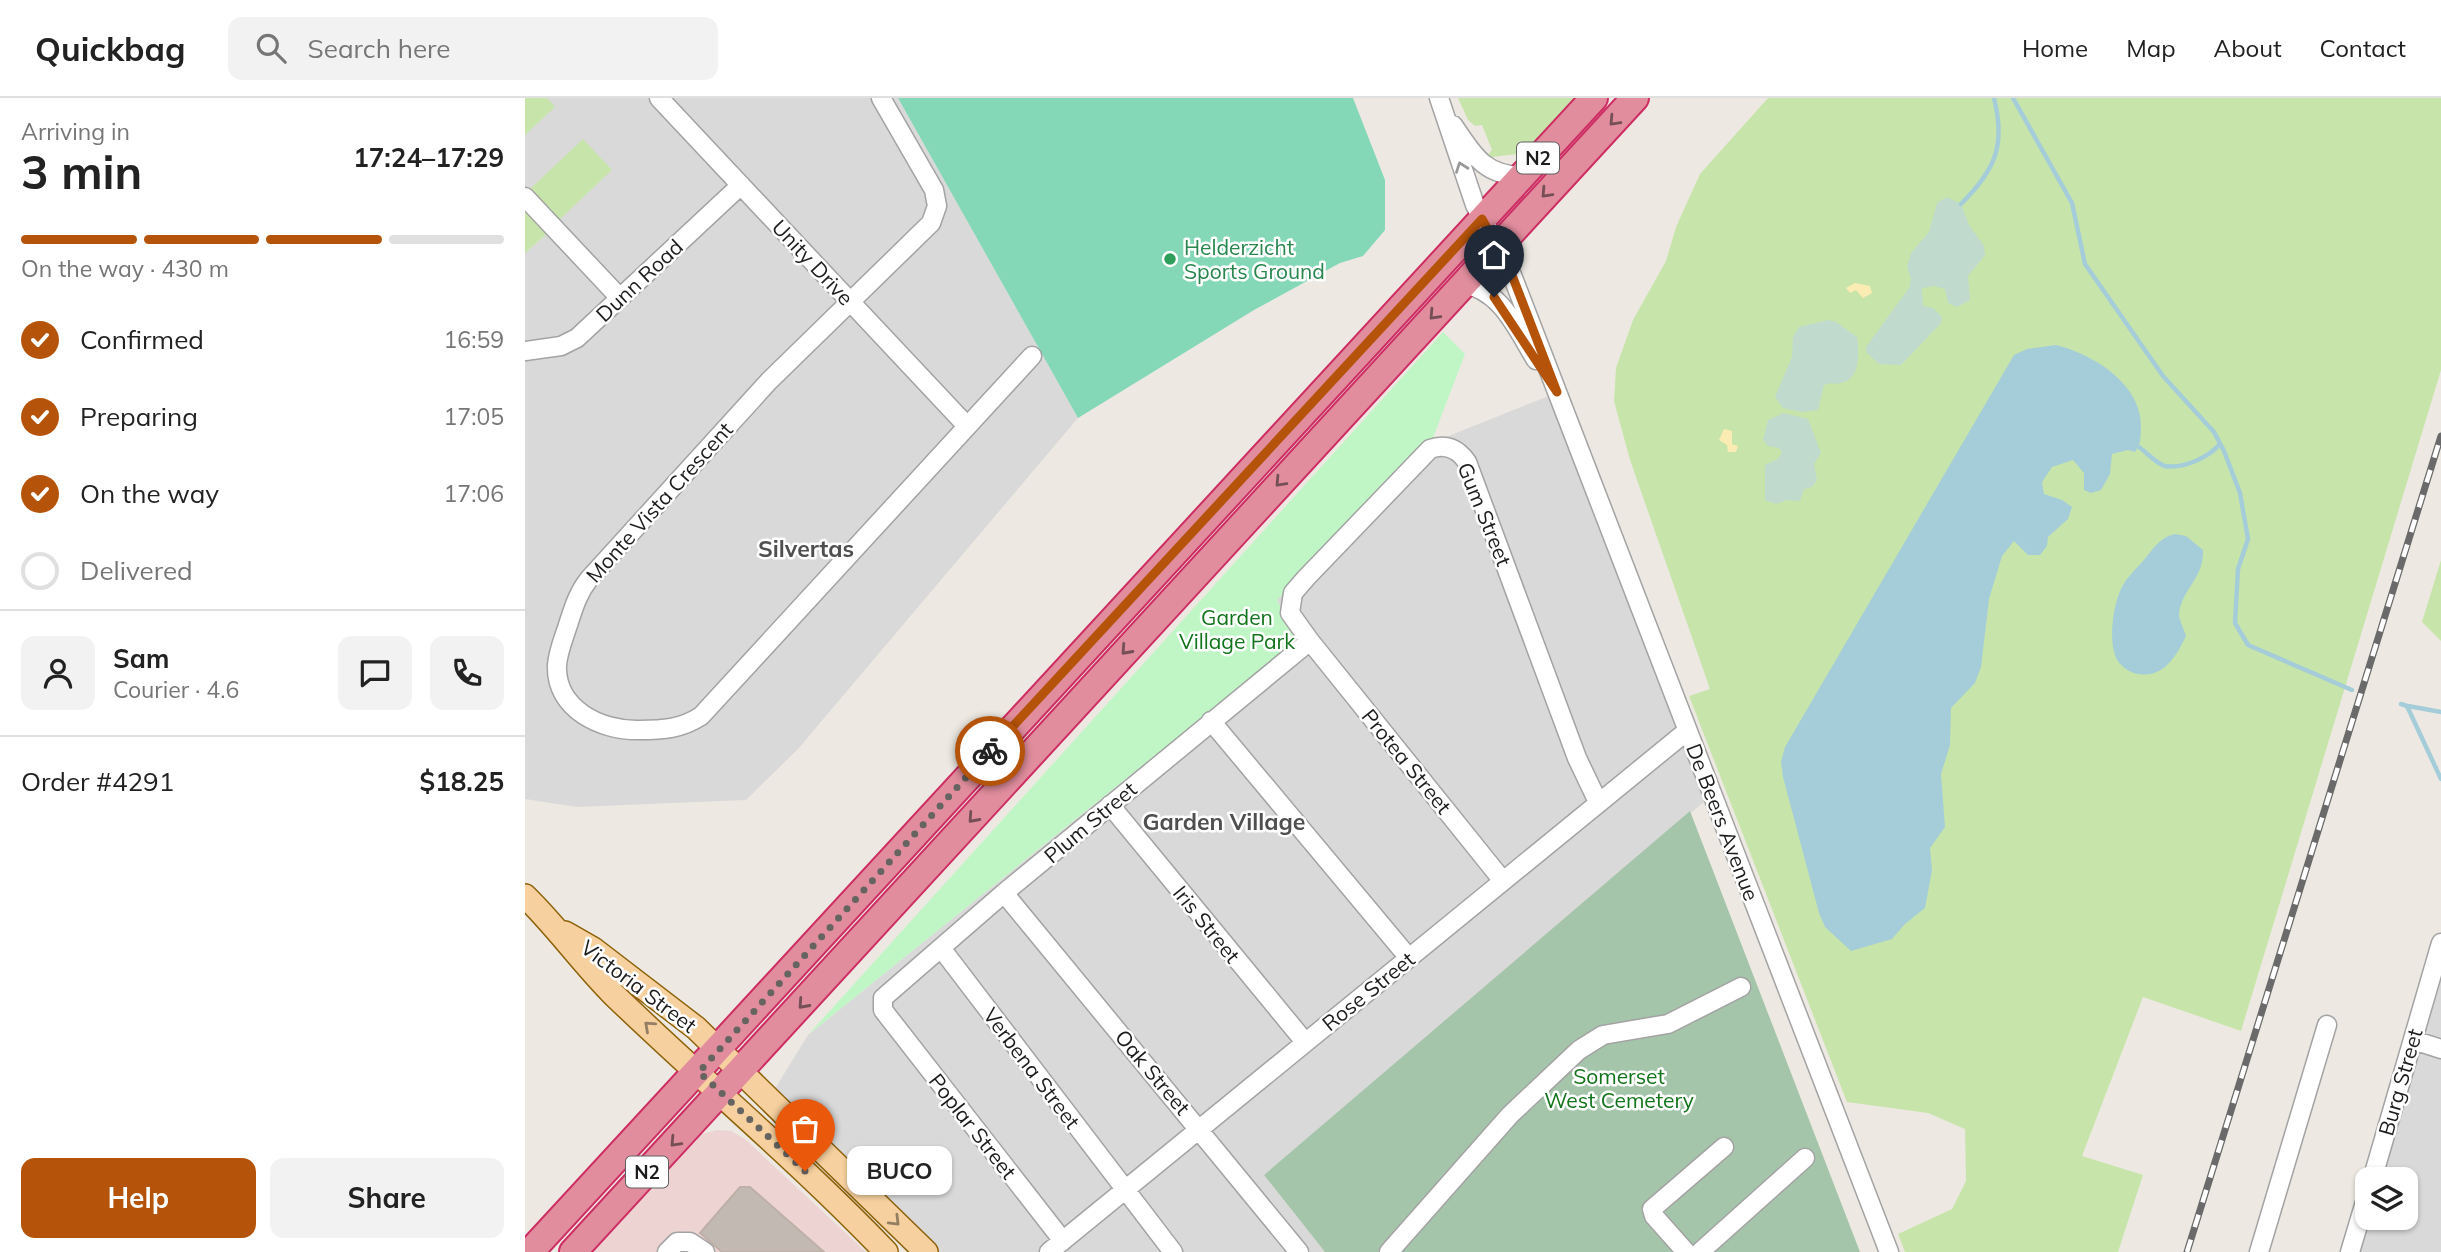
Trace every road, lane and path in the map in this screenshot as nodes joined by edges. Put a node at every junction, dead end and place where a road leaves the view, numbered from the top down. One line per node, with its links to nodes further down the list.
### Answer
1 (659, 98): 7 (street, Unity Drive)
2 (881, 98): 13 (street, Monte Vista Crescent)
3 (1594, 98): 6 (highway, N2)
4 (1635, 98): 10 (highway, N2, one-way to 10)
5 (1442, 106): 6 (street, De Beers Avenue); 9 (street, De Beers Avenue, one-way to 5)
6 (1521, 176): 9 (highway, N2)
7 (741, 185): 12 (street, Dunn Road); 13 (street, Unity Drive)
8 (525, 197): 12 (street)
9 (1482, 219): 10 (street, De Beers Avenue); 36 (highway, N2)
10 (1497, 247): 11 (highway, N2); 16 (street, De Beers Avenue)
11 (1462, 284): 16 (street, De Beers Avenue); 38 (highway, N2, one-way to 38)
12 (620, 298): 14 (street, Dunn Road)
13 (850, 300): 17 (street, Unity Drive); 17 (street, Monte Vista Crescent)
14 (525, 351)
15 (1032, 356): 17 (street, Monte Vista Crescent)
16 (1557, 392): 20 (street, De Beers Avenue)
17 (967, 426)
18 (1310, 641): 19 (street, Plum Street); 21 (street, Gum Street); 23 (street, Protea Street)
19 (1211, 721): 22 (street, Plum Street); 29 (street)
20 (1687, 731): 21 (street, Rose Street); 58 (street, De Beers Avenue)
21 (1598, 802): 23 (street, Rose Street)
22 (1110, 805): 24 (street, Plum Street); 34 (street, Iris Street)
23 (1503, 881): 29 (street, Rose Street)
24 (1004, 893): 28 (street, Plum Street); 40 (street, Oak Street)
25 (525, 896): 26 (main road, Victoria Street)
26 (559, 930): 36 (main road, Victoria Street); 37 (main road, Victoria Street, one-way to 26)
27 (2441, 943): 33 (street, Burg Street)
28 (941, 948): 31 (street, Plum Street); 44 (street, Verbena Street)
29 (1409, 958): 34 (street, Rose Street)
30 (1741, 987): 55 (street)
31 (883, 1010): 46 (street, Poplar Street)
32 (2327, 1025): 59 (street)
33 (2413, 1041): 35 (street); 43 (street, Burg Street)
34 (1304, 1042): 40 (street, Rose Street)
35 (2441, 1049)
36 (719, 1050): 37 (highway, N2); 38 (main road, Victoria Street)
37 (699, 1072): 39 (main road, Victoria Street); 47 (highway, N2)
38 (740, 1072): 39 (highway, N2); 52 (main road, Victoria Street, one-way to 52)
39 (722, 1092): 48 (highway, N2, one-way to 48); 51 (main road, Victoria Street)
40 (1199, 1127): 44 (street, Rose Street); 54 (street, Oak Street)
41 (1724, 1147): 56 (street)
42 (1805, 1158): 57 (street)
43 (2376, 1167)
44 (1123, 1189): 46 (street, Rose Street); 53 (street, Verbena Street)
45 (2357, 1230): 60 (street)
46 (1056, 1248)
47 (530, 1252)
48 (573, 1252)
49 (667, 1252): 50 (street)
50 (705, 1252)
51 (886, 1252)
52 (926, 1252)
53 (1173, 1252)
54 (1299, 1252)
55 (1389, 1252)
56 (1686, 1252)
57 (1700, 1252)
58 (1889, 1252)
59 (2259, 1252)
60 (2350, 1252)

